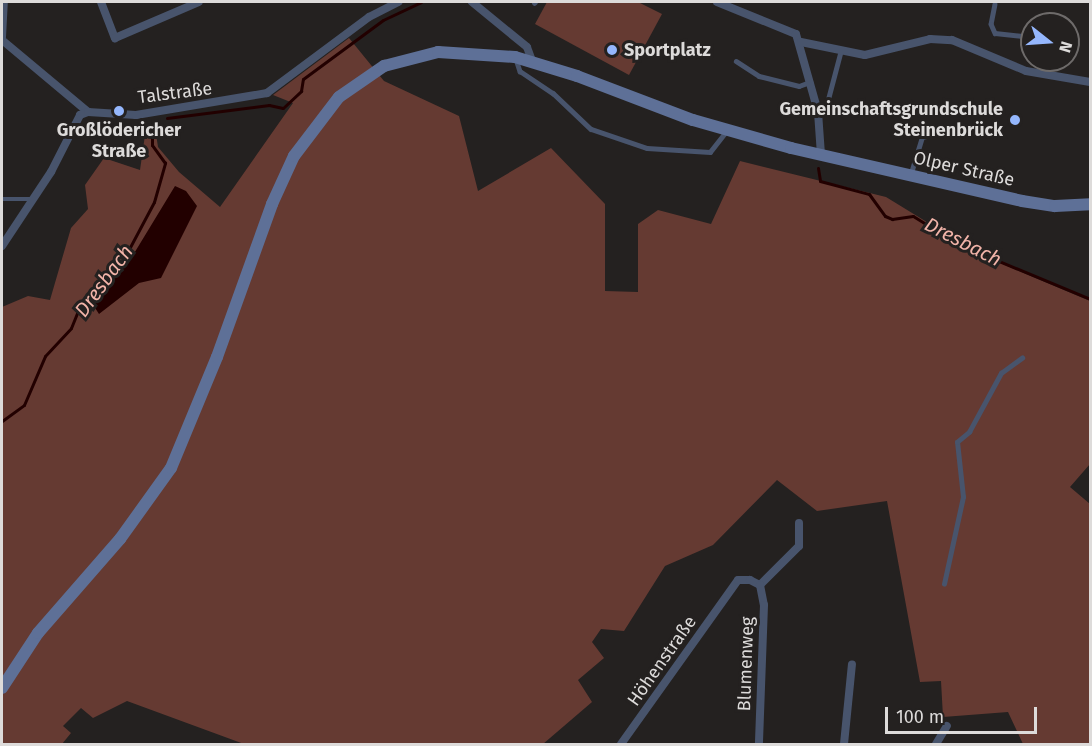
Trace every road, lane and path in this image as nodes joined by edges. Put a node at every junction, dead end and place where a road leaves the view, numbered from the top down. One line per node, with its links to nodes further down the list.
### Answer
1 (4, 2): 9 (street)
2 (100, 2): 3 (street)
3 (199, 2)
4 (398, 2): 17 (street, Talstraße)
5 (472, 2): 13 (street)
6 (717, 2): 10 (street)
7 (995, 4): 8 (lane)
8 (1020, 36)
9 (2, 39): 17 (street)
10 (801, 42): 11 (street); 15 (street)
11 (841, 50): 16 (street); 18 (lane)
12 (515, 57): 13 (main road, Olper Straße); 19 (lane); 33 (main road, Olper Straße)
13 (532, 61): 19 (main road, Olper Straße)
14 (736, 61): 15 (lane)
15 (810, 82): 18 (street)
16 (1090, 82)
17 (88, 112): 24 (street)
18 (818, 112): 21 (street)
19 (727, 130): 21 (main road, Olper Straße)
20 (939, 134): 22 (lane)
21 (820, 155): 22 (main road, Olper Straße)
22 (910, 176): 25 (main road, Olper Straße)
23 (2, 199): 24 (lane)
24 (34, 199): 26 (street)
25 (1090, 204)
26 (2, 246)
27 (1022, 358): 29 (lane)
28 (799, 523): 30 (street)
29 (944, 584)
30 (760, 585): 31 (street, Blumenweg); 36 (street, Blumenweg)
31 (728, 594): 35 (street, Höhenstraße)
32 (852, 664): 37 (street)
33 (2, 688)
34 (947, 726): 38 (street)
35 (621, 744)
36 (759, 744)
37 (844, 744)
38 (936, 744)

